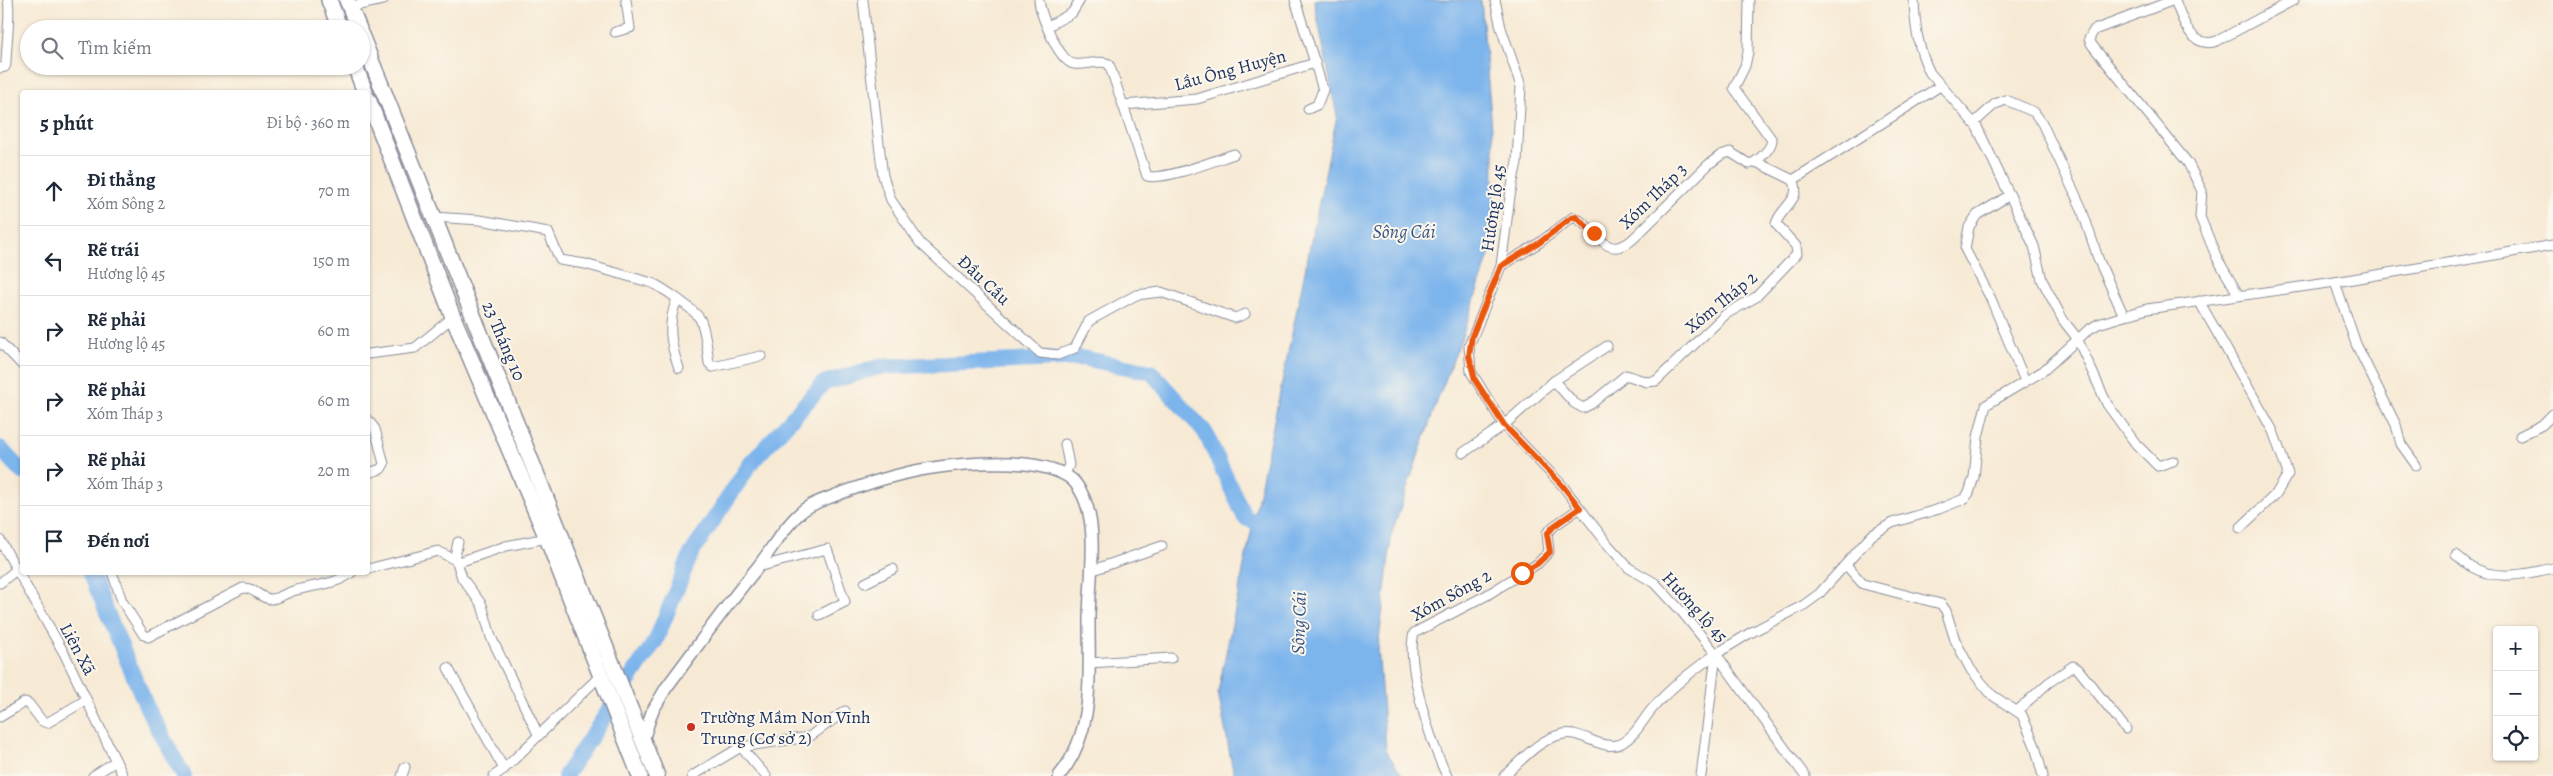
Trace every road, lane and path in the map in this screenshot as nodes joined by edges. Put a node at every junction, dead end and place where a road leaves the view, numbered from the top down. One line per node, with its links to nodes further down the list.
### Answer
1 (8, 0): 21 (street)
2 (329, 0): 15 (main road)
3 (383, 0): 14 (street)
4 (626, 0): 18 (street)
5 (863, 0): 41 (street, Đầu Cầu)
6 (1039, 0): 17 (street)
7 (1080, 0): 17 (street)
8 (1295, 0): 20 (street, Lầu Ông Huyện)
9 (1495, 0): 35 (street, Hương lộ 45)
10 (1749, 0): 30 (street)
11 (1914, 0): 23 (street)
12 (2174, 0): 13 (street); 37 (street)
13 (2294, 0)
14 (349, 3): 16 (main road)
15 (337, 20)
16 (356, 20)
17 (1048, 26): 26 (street)
18 (615, 32)
19 (370, 58): 33 (main road, 23 Tháng 10)
20 (1315, 63): 26 (street, Lầu Ông Huyện); 27 (street)
21 (0, 68)
22 (358, 75): 24 (main road)
23 (1940, 86): 28 (street); 31 (street)
24 (364, 90)
25 (370, 104): 43 (main road)
26 (1123, 105): 29 (street)
27 (1308, 109)
28 (1974, 123): 32 (street); 42 (street)
29 (1234, 154)
30 (1756, 162): 31 (street, Xóm Tháp 3); 35 (street, Xóm Tháp 3)
31 (1793, 180): 51 (street, Xóm Tháp 2)
32 (2010, 196): 44 (street); 52 (street)
33 (433, 217): 38 (street); 40 (main road, 23 Tháng 10)
34 (2553, 245): 36 (street)
35 (1501, 266): 55 (street, Hương lộ 45)
36 (2335, 282): 37 (street); 60 (street)
37 (2238, 294): 39 (street)
38 (676, 300): 48 (street); 50 (street)
39 (2200, 301): 42 (street); 64 (street)
40 (470, 310): 43 (main road); 94 (main road, 23 Tháng 10)
41 (1245, 314)
42 (2124, 316): 44 (street)
43 (454, 317): 47 (street); 65 (main road)
44 (2077, 338): 52 (street); 59 (street)
45 (0, 342): 49 (street)
46 (1607, 346): 51 (street)
47 (370, 354)
48 (761, 356)
49 (20, 363)
50 (679, 368)
51 (1554, 381): 55 (street)
52 (2025, 381): 71 (street)
53 (2553, 414): 56 (street)
54 (370, 423): 61 (street)
55 (1504, 425): 58 (street); 63 (street, Hương lộ 45)
56 (2520, 436)
57 (1065, 444): 62 (street)
58 (1463, 453)
59 (2173, 461)
60 (2416, 465)
61 (370, 472)
62 (1065, 474): 72 (street); 77 (street)
63 (1580, 508): 83 (street, Hương lộ 45); 106 (street, Xóm Sông 2)
64 (2240, 528)
65 (547, 538): 70 (street); 87 (main road)
66 (0, 540): 76 (street, Liên Xã)
67 (458, 542): 70 (street)
68 (1162, 546): 77 (street)
69 (2456, 556): 74 (street)
70 (456, 562): 73 (street); 93 (street)
71 (1846, 564): 83 (street); 90 (street)
72 (758, 567): 82 (street); 94 (street)
73 (370, 568)
74 (2553, 568)
75 (893, 569): 81 (street)
76 (16, 570): 80 (street); 88 (street, Liên Xã)
77 (1093, 570): 85 (street)
78 (113, 575): 79 (street)
79 (349, 575)
80 (0, 583)
81 (865, 583)
82 (819, 615)
83 (1716, 654): 107 (street); 108 (street); 109 (street, Hương lộ 45)
84 (1171, 658): 85 (street)
85 (1089, 663): 105 (street)
86 (448, 668): 97 (street)
87 (601, 678): 93 (street); 101 (main road)
88 (86, 700): 91 (street); 96 (street, Liên Xã)
89 (845, 711): 95 (street)
90 (2017, 711): 92 (street); 110 (street)
91 (0, 717)
92 (2126, 729)
93 (538, 734): 97 (street)
94 (642, 738): 102 (main road)
95 (741, 747): 103 (street); 104 (street)
96 (116, 761): 98 (street); 99 (street, Liên Xã)
97 (504, 769): 100 (street)
98 (93, 776)
99 (123, 776)
100 (494, 776)
101 (640, 776)
102 (658, 776)
103 (692, 776)
104 (766, 776)
105 (1059, 776)
106 (1447, 776)
107 (1504, 776)
108 (1701, 776)
109 (1805, 776)
110 (2043, 776)

